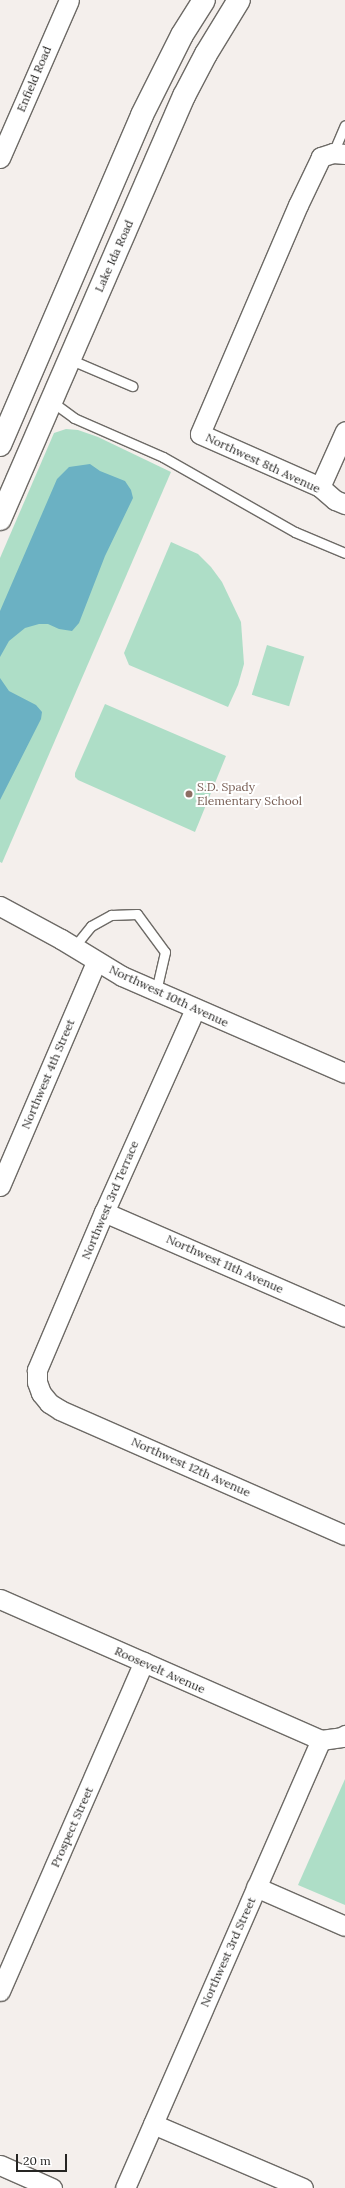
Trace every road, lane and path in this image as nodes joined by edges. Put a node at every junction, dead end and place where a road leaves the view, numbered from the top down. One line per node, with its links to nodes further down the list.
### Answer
1 (69, 0): 8 (street, Enfield Road)
2 (204, 0): 4 (street)
3 (239, 0): 5 (street, Lake Ida Road)
4 (158, 83): 5 (street); 9 (street)
5 (184, 96): 10 (street, Lake Ida Road)
6 (345, 125): 7 (lane)
7 (339, 154): 15 (street, Northwest 8th Avenue)
8 (0, 158)
9 (40, 350): 12 (street); 14 (street)
10 (70, 358): 11 (lane); 12 (street, Lake Ida Road)
11 (132, 386)
12 (51, 401): 17 (street, Lake Ida Road); 18 (lane)
13 (345, 431): 15 (street)
14 (0, 445)
15 (320, 487): 16 (street, Northwest 8th Avenue)
16 (345, 504)
17 (0, 519)
18 (345, 554)
19 (0, 906): 20 (street, Northwest 10th Avenue)
20 (74, 947): 21 (street, Northwest 10th Avenue); 22 (lane)
21 (96, 962): 22 (street, Northwest 10th Avenue); 25 (street, Northwest 4th Street)
22 (156, 991): 23 (street, Northwest 10th Avenue)
23 (195, 1009): 24 (street, Northwest 10th Avenue); 26 (street, Northwest 3rd Terrace)
24 (345, 1073)
25 (0, 1186)
26 (104, 1212): 27 (street, Northwest 11th Avenue); 28 (street, Northwest 3rd Terrace)
27 (345, 1317)
28 (41, 1393): 29 (street, Northwest 12th Avenue)
29 (345, 1535)
30 (0, 1599): 31 (street, Roosevelt Avenue)
31 (144, 1662): 33 (street, Roosevelt Avenue); 36 (street, Prospect Street)
32 (345, 1735): 33 (street)
33 (321, 1740): 34 (street, Northwest 3rd Street)
34 (256, 1887): 35 (street); 37 (street, Northwest 3rd Street)
35 (345, 1926)
36 (0, 1991)
37 (153, 2124): 40 (street, Northwest 3rd Street); 41 (street)
38 (0, 2165): 39 (street)
39 (52, 2188)
40 (125, 2188)
41 (303, 2188)

